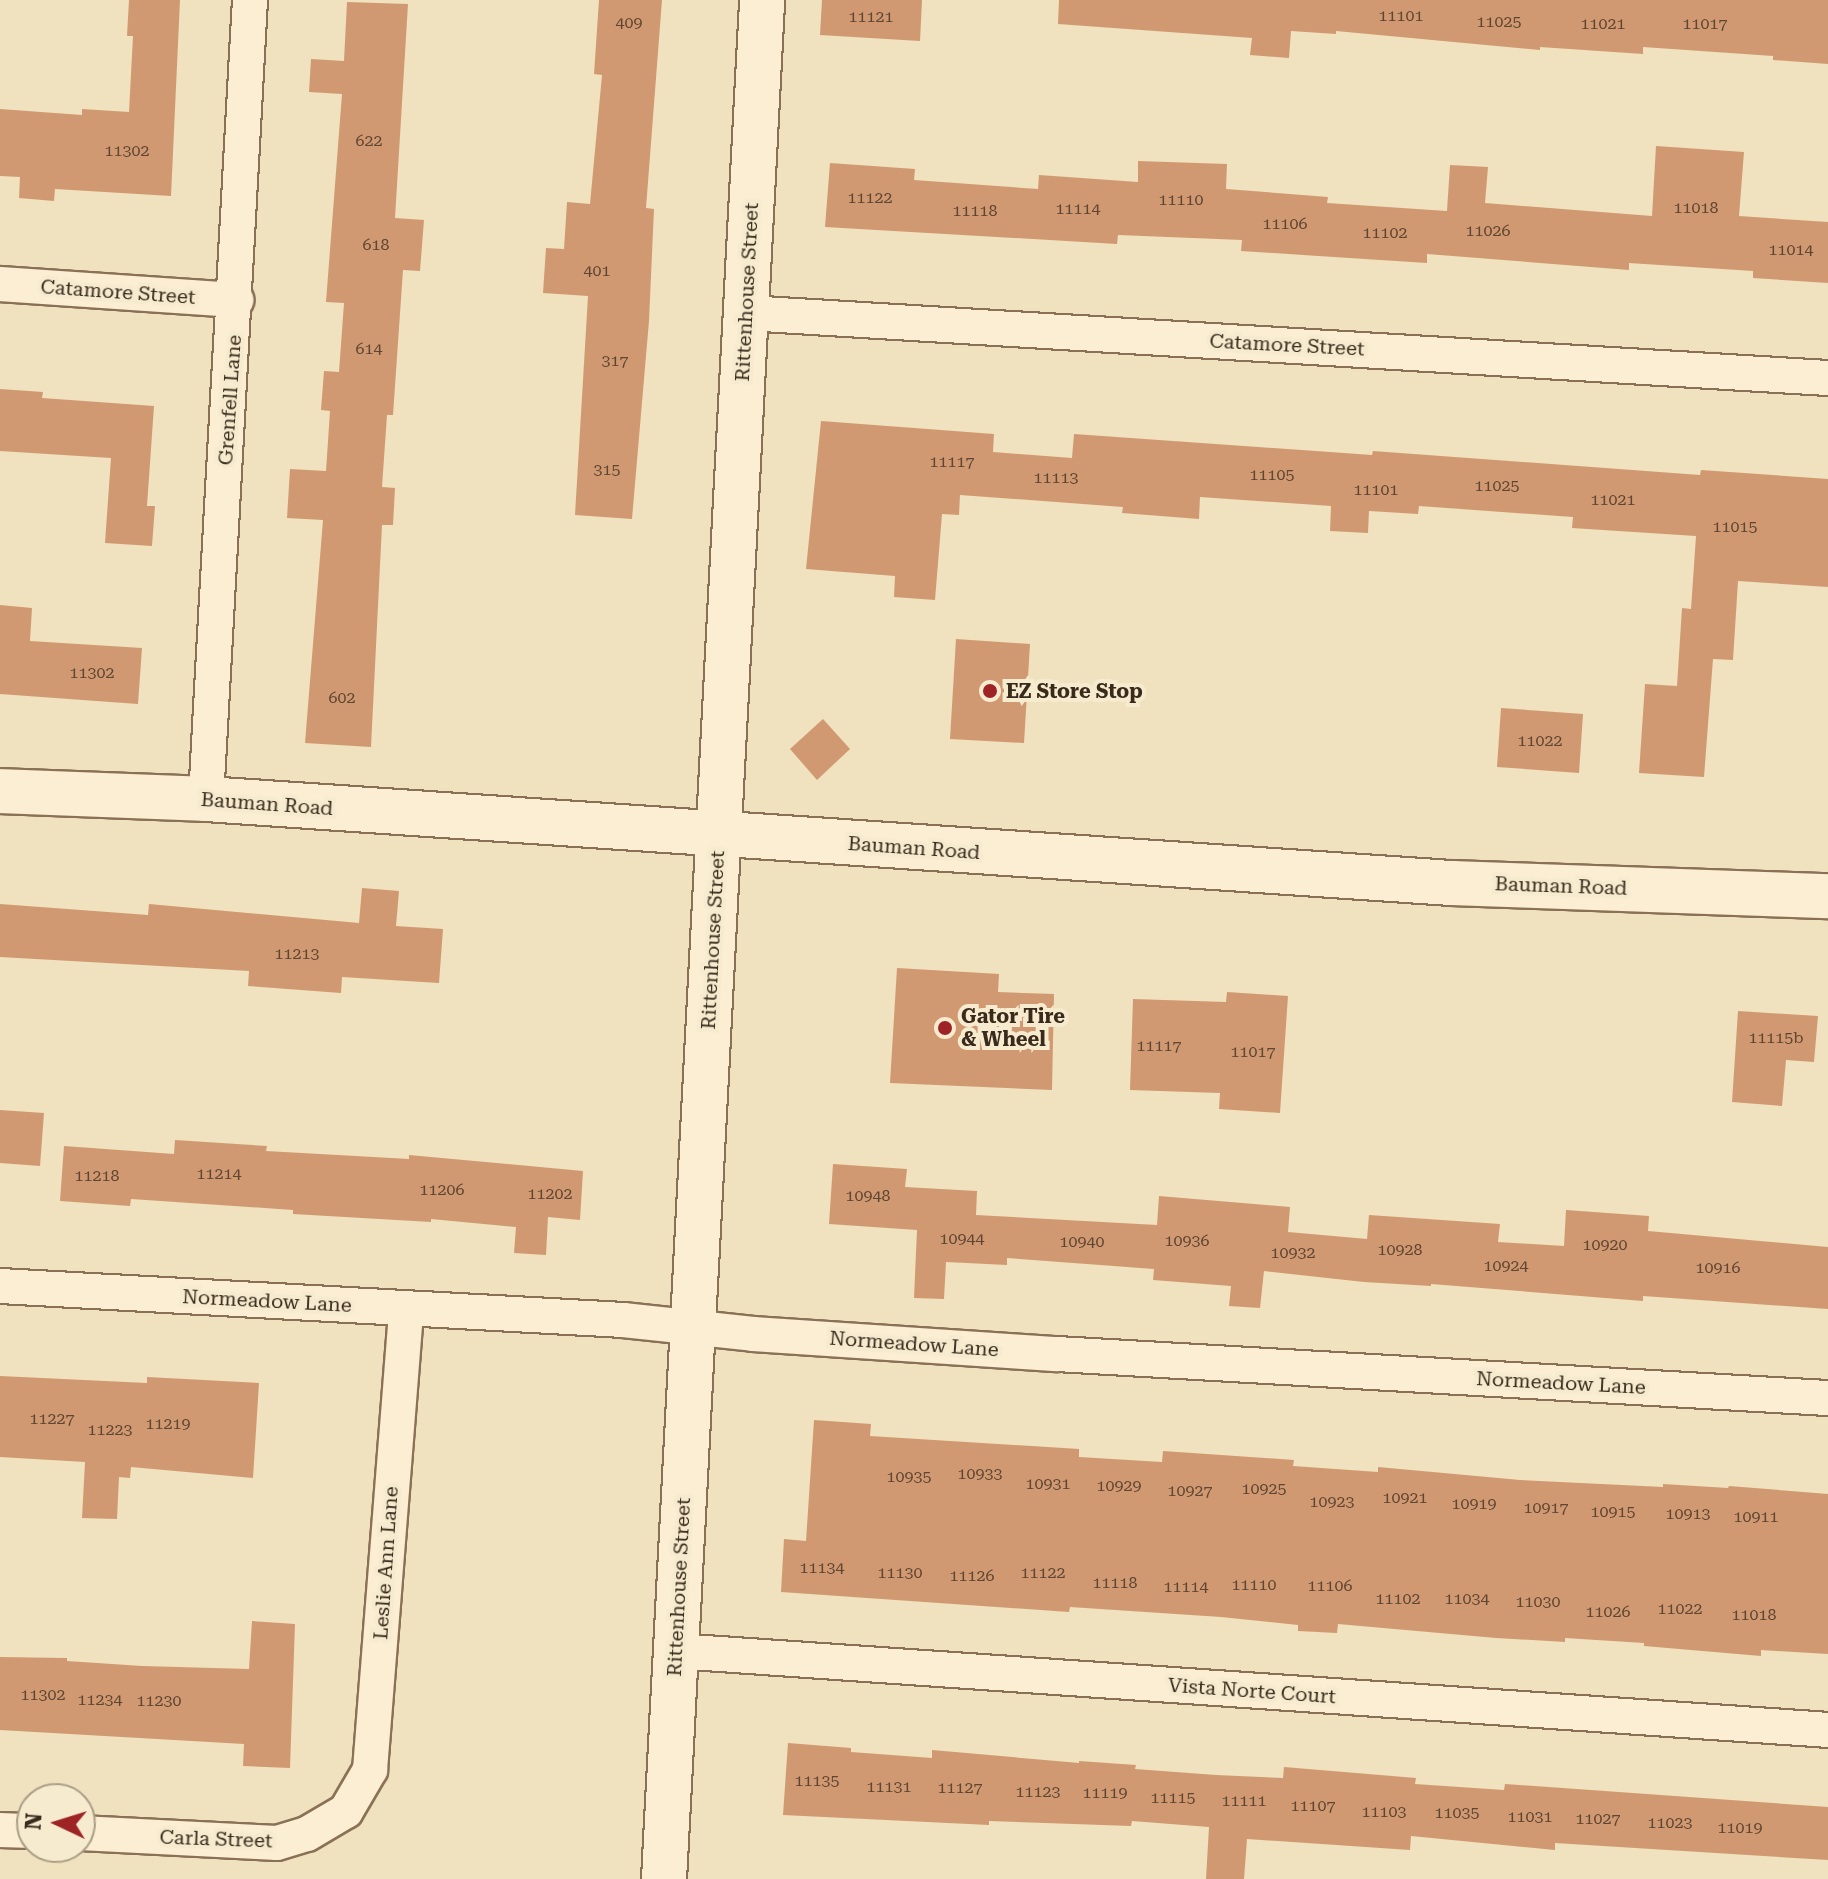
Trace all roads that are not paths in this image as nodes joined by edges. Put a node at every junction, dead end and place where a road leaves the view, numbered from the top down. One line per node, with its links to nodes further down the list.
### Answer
1 (250, 0): 4 (street, Grenfell Lane)
2 (762, 0): 5 (street, Rittenhouse Street)
3 (0, 284): 4 (street, Catamore Street)
4 (236, 300): 8 (street, Grenfell Lane)
5 (746, 313): 6 (street, Catamore Street); 9 (street, Rittenhouse Street)
6 (1828, 378)
7 (0, 791): 8 (street, Bauman Road)
8 (206, 799): 9 (street, Bauman Road)
9 (719, 834): 10 (street, Bauman Road); 13 (street, Rittenhouse Street)
10 (1828, 896)
11 (0, 1286): 12 (street, Normeadow Lane)
12 (406, 1309): 13 (street, Normeadow Lane); 17 (street, Leslie Ann Lane)
13 (694, 1327): 14 (street, Normeadow Lane); 15 (street, Rittenhouse Street)
14 (1828, 1398)
15 (676, 1651): 16 (street, Vista Norte Court); 19 (street, Rittenhouse Street)
16 (1828, 1730)
17 (346, 1811): 18 (street, Carla Street)
18 (96, 1834)
19 (664, 1879)

